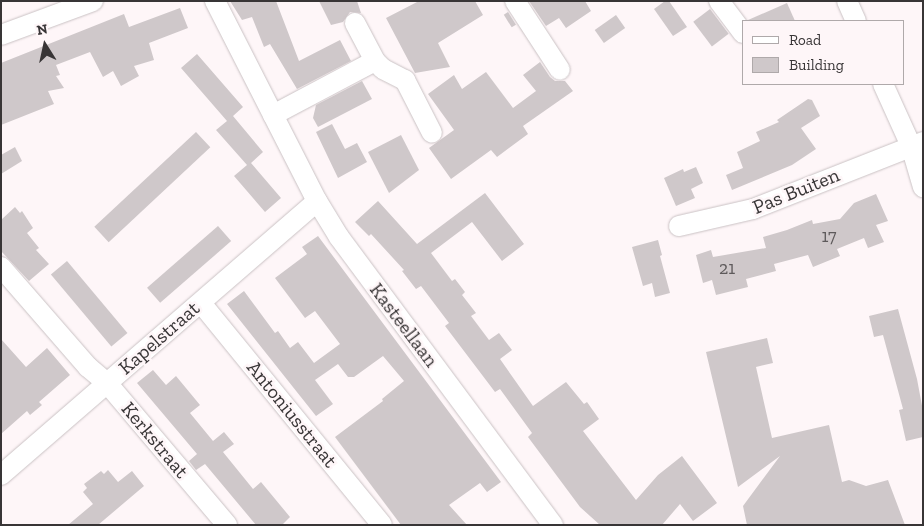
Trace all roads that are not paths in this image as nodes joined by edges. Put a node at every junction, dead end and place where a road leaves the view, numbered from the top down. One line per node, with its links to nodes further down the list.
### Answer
1 (93, 1): 9 (street)
2 (215, 1): 13 (street, Kasteellaan)
3 (515, 1): 11 (street)
4 (719, 1): 8 (street)
5 (847, 1): 6 (street)
6 (856, 20)
7 (355, 23): 10 (street)
8 (742, 32)
9 (1, 34)
10 (375, 61): 13 (street); 14 (street)
11 (560, 70)
12 (884, 85): 15 (street)
13 (273, 114): 17 (street, Kasteellaan)
14 (432, 133)
15 (917, 144): 16 (street); 18 (street, Pas Buiten)
16 (923, 187)
17 (317, 201): 20 (street, Kapelstraat); 25 (street, Kasteellaan)
18 (679, 226)
19 (1, 267): 21 (street, Kerkstraat)
20 (201, 303): 21 (street, Kapelstraat); 24 (street, Antoniusstraat)
21 (107, 383): 22 (street, Kapelstraat); 23 (street, Kerkstraat)
22 (1, 475)
23 (227, 525)
24 (382, 525)
25 (553, 525)

